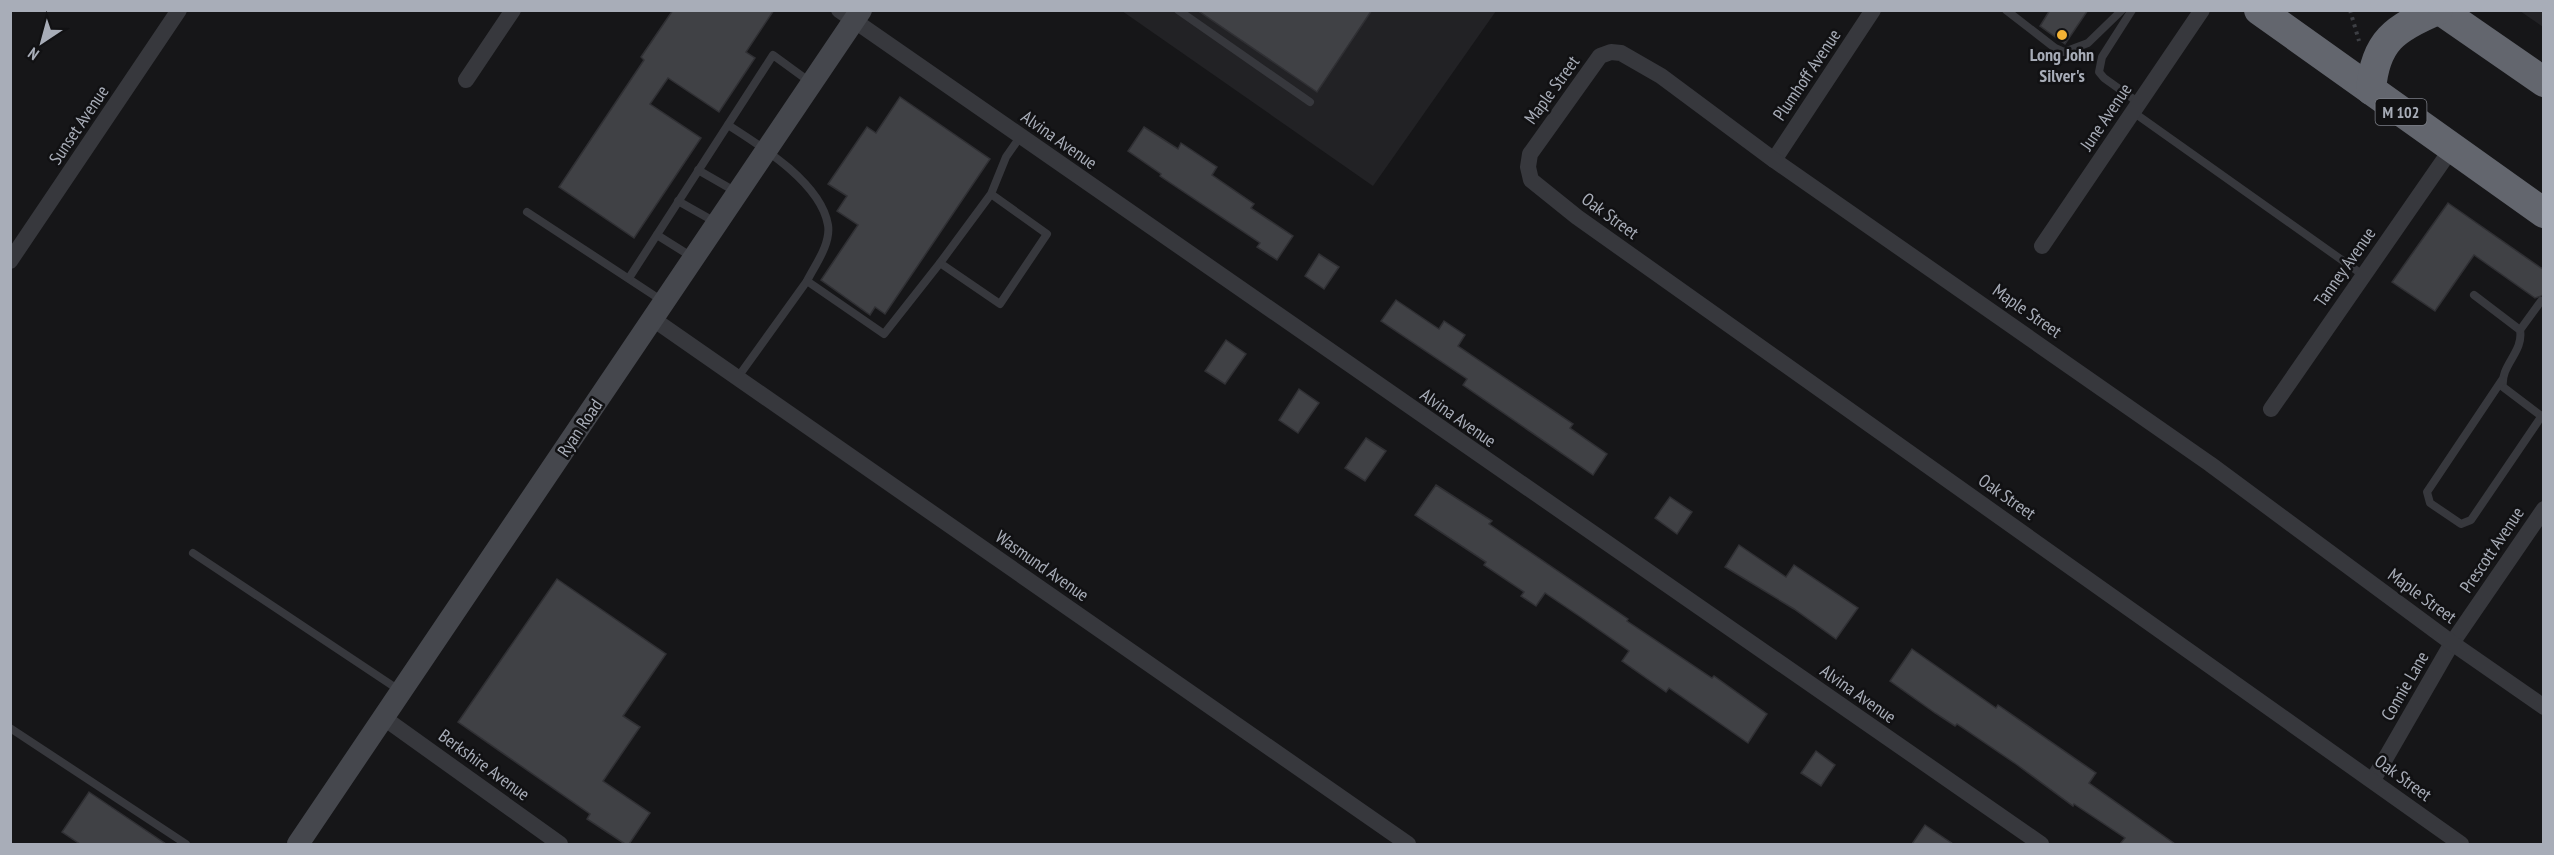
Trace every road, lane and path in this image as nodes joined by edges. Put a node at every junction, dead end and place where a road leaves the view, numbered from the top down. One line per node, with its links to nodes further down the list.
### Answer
1 (179, 10): 36 (street, Sunset Avenue)
2 (513, 10): 14 (street)
3 (1178, 10): 18 (lane)
4 (1873, 10): 24 (street, Plumhoff Avenue)
5 (2006, 10): 6 (lane)
6 (2122, 10)
7 (2132, 10): 19 (lane)
8 (2202, 10): 19 (street, June Avenue)
9 (2259, 10): 17 (highway, M 102)
10 (2350, 10): 13 (path)
11 (851, 14): 16 (main road, Ryan Road); 21 (street, Alvina Avenue)
12 (2452, 14): 15 (highway); 17 (highway)
13 (2355, 50)
14 (466, 80)
15 (2544, 82)
16 (812, 83): 20 (lane); 23 (main road, Ryan Road)
17 (2371, 90): 22 (highway, M 102)
18 (1310, 102)
19 (2136, 108): 34 (street, June Avenue); 38 (lane)
20 (728, 125): 23 (lane); 25 (lane)
21 (1020, 137): 28 (lane); 61 (street, Alvina Avenue)
22 (2452, 148): 31 (highway, M 102); 38 (street, Tanney Avenue)
23 (766, 151): 27 (main road, Ryan Road); 40 (lane)
24 (1774, 160): 26 (street, Maple Street); 51 (street, Maple Street)
25 (698, 170): 27 (lane); 29 (lane)
26 (1531, 180): 56 (street, Oak Street)
27 (738, 193): 32 (main road, Ryan Road)
28 (992, 194): 37 (lane); 37 (lane)
29 (678, 201): 32 (lane); 33 (lane)
30 (527, 212): 39 (lane)
31 (2544, 213)
32 (718, 223): 35 (main road, Ryan Road)
33 (657, 235): 35 (lane); 39 (lane)
34 (2043, 246)
35 (694, 258): 43 (main road, Ryan Road)
36 (10, 261)
37 (940, 263): 40 (lane)
38 (2363, 275): 47 (street, Tanney Avenue)
39 (629, 278): 43 (lane)
40 (807, 281): 45 (lane)
41 (2474, 295): 44 (lane)
42 (2541, 301): 44 (lane)
43 (659, 311): 45 (street, Wasmund Avenue); 52 (main road, Ryan Road)
44 (2520, 330): 46 (lane)
45 (738, 378): 60 (street, Wasmund Avenue)
46 (2502, 380): 48 (lane); 48 (lane)
47 (2271, 409)
48 (2542, 418)
49 (2544, 509): 51 (street, Prescott Avenue)
50 (193, 553): 52 (lane)
51 (2452, 643): 53 (street, Maple Street); 56 (street, Connie Lane)
52 (402, 692): 54 (main road, Ryan Road)
53 (2544, 707)
54 (384, 718): 58 (main road, Ryan Road); 59 (street, Berkshire Avenue)
55 (10, 728): 57 (lane)
56 (2373, 780): 62 (street, Oak Street)
57 (186, 844)
58 (298, 844)
59 (560, 844)
60 (1407, 844)
61 (2041, 844)
62 (2461, 844)

